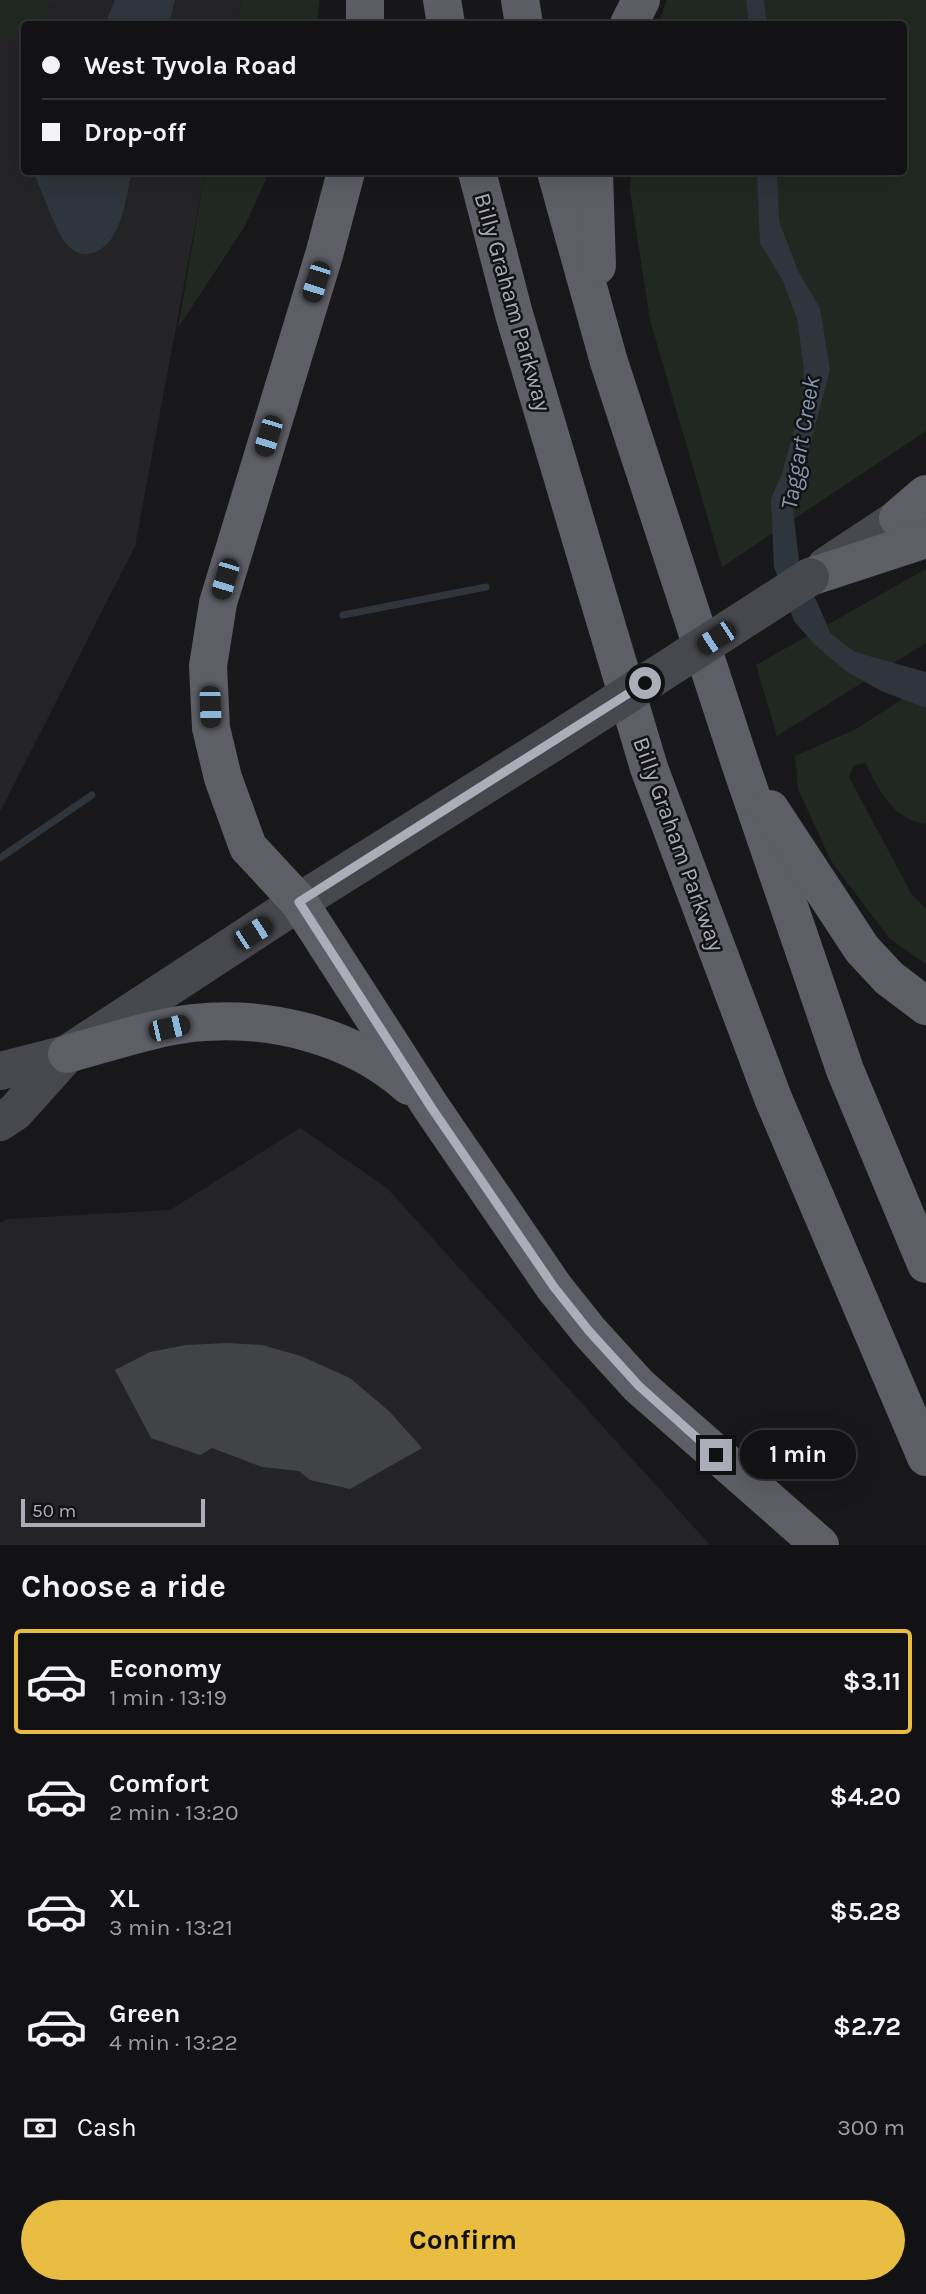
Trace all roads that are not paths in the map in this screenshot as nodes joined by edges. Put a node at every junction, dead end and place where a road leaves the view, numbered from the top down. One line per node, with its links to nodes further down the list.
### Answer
1 (365, 0): 5 (highway)
2 (442, 0): 6 (highway)
3 (520, 0): 7 (highway)
4 (641, 0): 8 (highway)
5 (365, 21)
6 (446, 21)
7 (524, 21)
8 (630, 21)
9 (345, 175): 17 (highway)
10 (478, 175): 24 (highway, Billy Graham Parkway)
11 (557, 175): 13 (highway)
12 (594, 175): 13 (highway)
13 (609, 362): 16 (highway)
14 (917, 519): 15 (highway)
15 (810, 577): 17 (main road, bridge)
16 (740, 763): 18 (highway); 23 (highway)
17 (299, 902): 19 (main road); 21 (highway)
18 (926, 1006)
19 (67, 1054): 20 (main road); 21 (highway); 22 (main road)
20 (0, 1071)
21 (431, 1107): 25 (highway)
22 (0, 1122)
23 (926, 1264)
24 (926, 1457)
25 (820, 1545)

